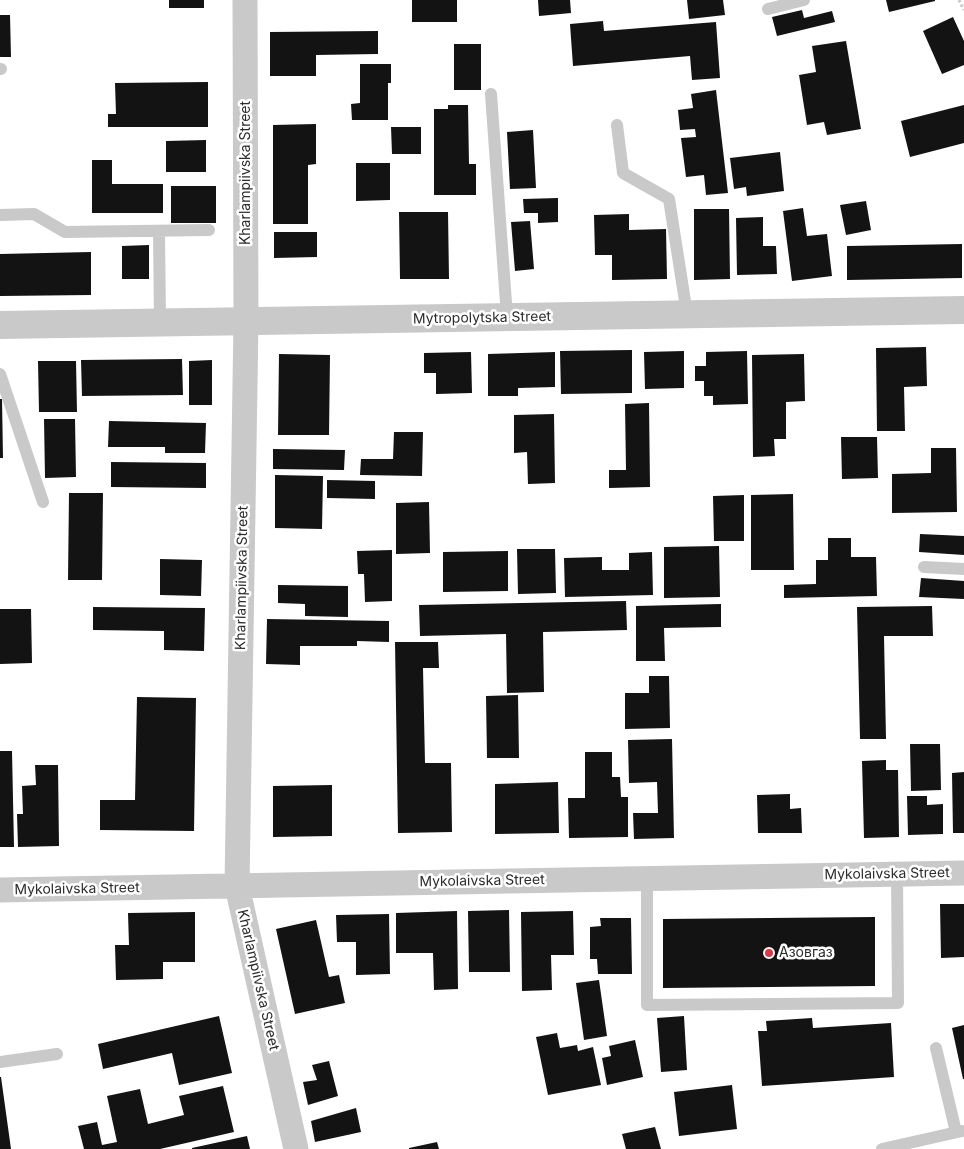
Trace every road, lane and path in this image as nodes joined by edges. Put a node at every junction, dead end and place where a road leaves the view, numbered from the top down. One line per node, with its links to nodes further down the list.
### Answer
1 (245, 0): 14 (street, Kharlampiivska Street)
2 (804, 0): 4 (lane)
3 (959, 0): 5 (path)
4 (768, 9)
5 (964, 10)
6 (491, 94): 13 (lane)
7 (617, 125): 12 (lane)
8 (0, 215): 10 (lane)
9 (209, 230): 10 (lane)
10 (159, 231): 15 (lane)
11 (964, 310): 12 (street, Mytropolytska Street)
12 (687, 314): 13 (street, Mytropolytska Street)
13 (507, 317): 14 (street, Mytropolytska Street)
14 (246, 321): 15 (street, Mytropolytska Street); 24 (street, Kharlampiivska Street)
15 (160, 322): 16 (street, Mytropolytska Street)
16 (0, 325)
17 (0, 374): 18 (lane)
18 (42, 502)
19 (924, 567): 20 (lane)
20 (964, 569)
21 (964, 873): 22 (street, Mykolaivska Street)
22 (897, 874): 23 (street, Mykolaivska Street); 23 (lane)
23 (646, 878): 24 (street, Mykolaivska Street)
24 (237, 886): 25 (street, Mykolaivska Street); 30 (street, Kharlampiivska Street)
25 (0, 890)
26 (936, 1048): 29 (lane)
27 (57, 1054): 28 (lane)
28 (0, 1062)
29 (960, 1131): 31 (lane)
30 (296, 1149)
31 (882, 1149)

